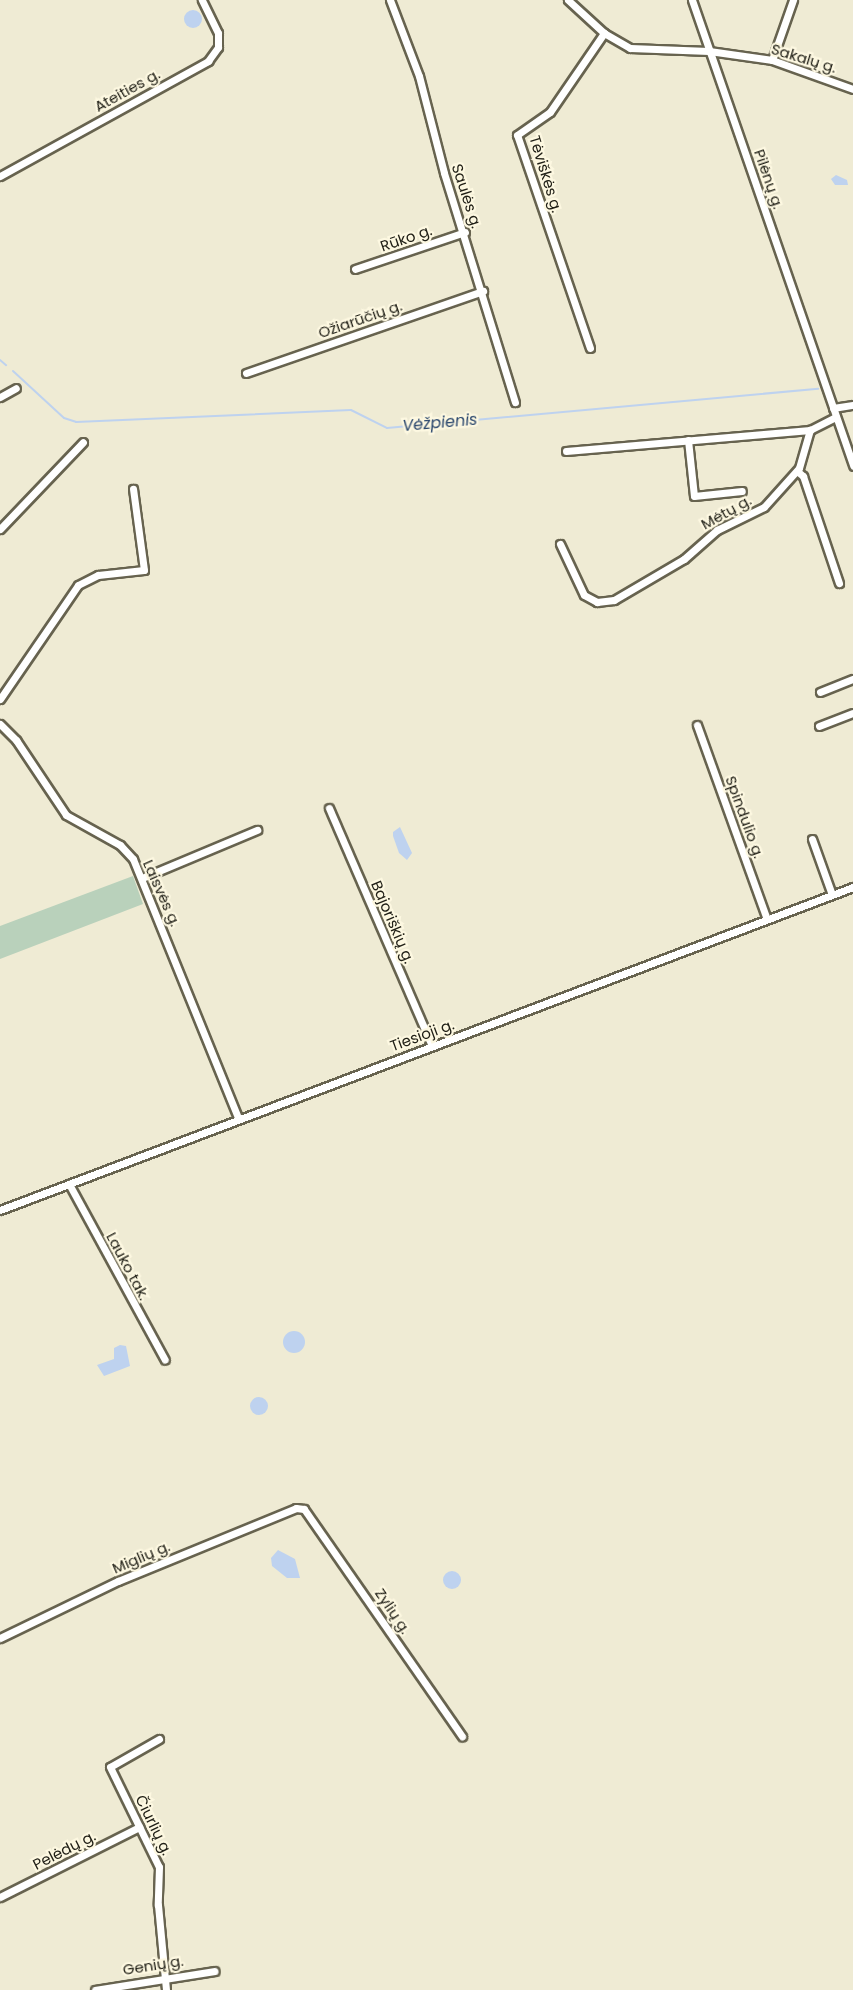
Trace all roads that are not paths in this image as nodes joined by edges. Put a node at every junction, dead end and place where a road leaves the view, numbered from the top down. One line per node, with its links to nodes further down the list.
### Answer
1 (202, 0): 10 (street, Ateities g.)
2 (390, 0): 11 (street, Saulės g.)
3 (568, 0): 6 (street)
4 (692, 0): 7 (street, Pilėnų g.)
5 (793, 0): 8 (street)
6 (604, 33): 7 (street); 14 (street, Tėviškės g.)
7 (710, 51): 8 (street, Sakalų g.); 20 (street, Pilėnų g.)
8 (772, 60): 9 (street, Sakalų g.)
9 (853, 89)
10 (0, 176)
11 (465, 232): 12 (street, Rūko g.); 13 (street, Saulės g.)
12 (355, 269)
13 (483, 291): 15 (street, Ožiarūčių g.); 18 (street, Saulės g.)
14 (590, 348)
15 (246, 373)
16 (16, 388): 17 (street)
17 (0, 397)
18 (515, 402)
19 (853, 405): 20 (street)
20 (833, 408): 21 (street, Pilėnų g.)
21 (836, 417): 22 (street); 26 (street, Pilėnų g.)
22 (810, 430): 23 (street); 28 (street, Mėtų g.)
23 (688, 441): 25 (street); 30 (street)
24 (83, 442): 31 (street)
25 (567, 451)
26 (851, 452): 27 (street, Pilėnų g.)
27 (853, 466)
28 (797, 471): 32 (street, Mėtų g.); 33 (street)
29 (133, 489): 36 (street)
30 (742, 491)
31 (0, 529)
32 (560, 544)
33 (839, 583)
34 (853, 679): 35 (street)
35 (819, 692)
36 (0, 699)
37 (853, 713): 40 (street)
38 (0, 724): 44 (street, Laisvės g.)
39 (696, 725): 47 (street, Spindulio g.)
40 (819, 726)
41 (330, 808): 48 (street, Bajoriškių g.)
42 (257, 830): 44 (street)
43 (812, 839): 46 (street)
44 (141, 878): 49 (street, Laisvės g.)
45 (853, 887): 46 (street, Tiesioji g.)
46 (832, 895): 47 (street, Tiesioji g.)
47 (767, 920): 48 (street, Tiesioji g.)
48 (432, 1046): 49 (street, Tiesioji g.)
49 (238, 1118): 50 (street, Tiesioji g.)
50 (69, 1184): 51 (street, Tiesioji g.); 52 (street, Lauko tak.)
51 (0, 1210)
52 (165, 1360)
53 (296, 1508): 54 (street, Miglių g.); 55 (street, Zylių g.)
54 (0, 1638)
55 (462, 1736)
56 (159, 1739): 57 (street, Čiurlių g.)
57 (139, 1827): 58 (street, Pelėdų g.); 60 (street, Čiurlių g.)
58 (0, 1897)
59 (215, 1971): 60 (street, Genių g.)
60 (164, 1976): 61 (street, Genių g.); 62 (street, Čiurlių g.)
61 (95, 1990)
62 (166, 1990)

